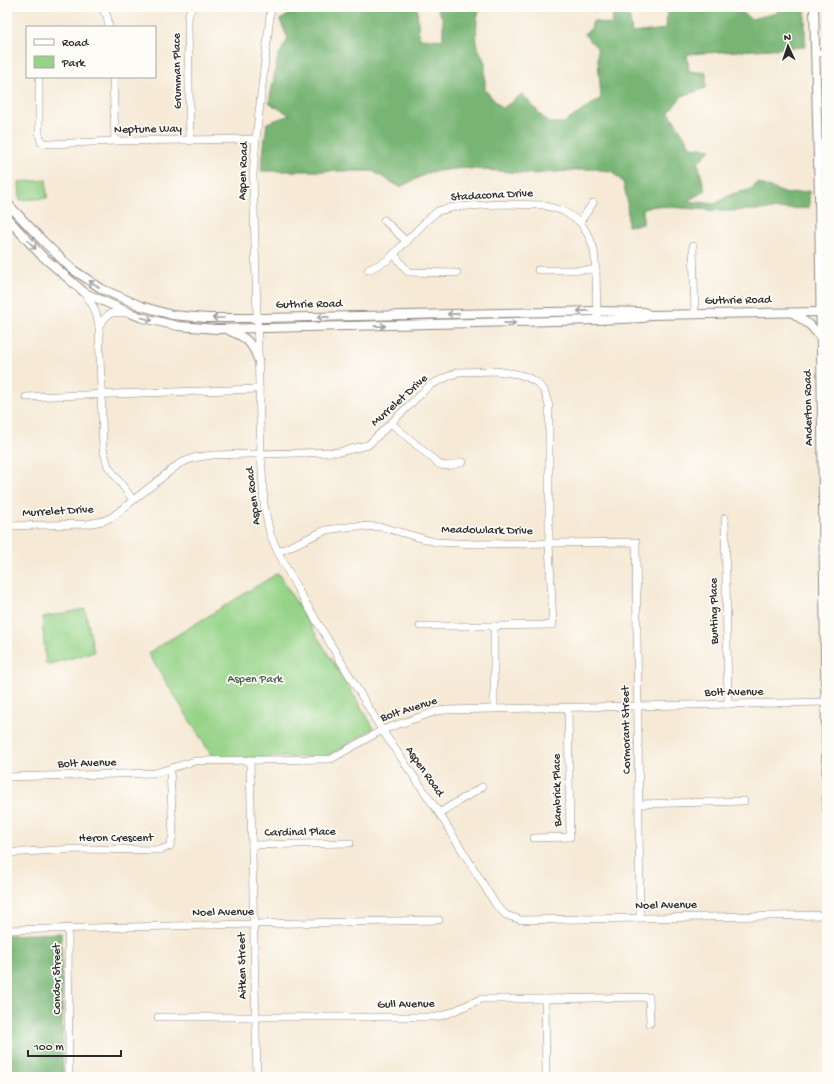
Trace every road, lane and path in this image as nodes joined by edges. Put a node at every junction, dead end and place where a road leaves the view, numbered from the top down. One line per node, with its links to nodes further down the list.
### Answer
1 (101, 7): 5 (street)
2 (193, 7): 12 (street, Grumman Place)
3 (271, 7): 10 (street, Aspen Road)
4 (814, 7): 6 (main road, Anderton Road)
5 (109, 26)
6 (815, 53): 7 (street); 27 (main road, Anderton Road)
7 (827, 53)
8 (38, 78): 11 (street, Neptune Way)
9 (113, 78): 11 (street)
10 (256, 139): 12 (street, Neptune Way); 32 (street, Aspen Road)
11 (115, 141): 12 (street, Neptune Way)
12 (190, 141)
13 (7, 203): 32 (main road, Guthrie Road, one-way to 13)
14 (593, 203): 17 (street)
15 (7, 218): 25 (main road, Guthrie Road, one-way to 25)
16 (384, 220): 18 (street)
17 (580, 222): 18 (street, Stadacona Drive); 23 (street, Stadacona Drive)
18 (407, 242): 20 (street, Stadacona Drive)
19 (693, 246): 30 (street)
20 (394, 254): 21 (street, Stadacona Drive); 24 (street)
21 (368, 270)
22 (538, 270): 23 (street)
23 (596, 270): 26 (street, Stadacona Drive)
24 (457, 273)
25 (85, 294): 28 (main road, Guthrie Road); 34 (street)
26 (597, 311): 31 (main road, Guthrie Road); 32 (main road, Guthrie Road, one-way to 32); 33 (street, Stadacona Drive)
27 (824, 312): 29 (main road, Guthrie Road); 37 (main road, Anderton Road)
28 (130, 313): 34 (street); 35 (main road, Guthrie Road, one-way to 35)
29 (792, 313): 30 (main road, Guthrie Road); 37 (main road)
30 (695, 314): 31 (main road, Guthrie Road)
31 (649, 315): 33 (main road, Guthrie Road)
32 (257, 318): 36 (street, Aspen Road)
33 (597, 320): 36 (main road, Guthrie Road, one-way to 33)
34 (99, 326): 40 (street)
35 (226, 329): 36 (main road, Guthrie Road); 38 (main road)
36 (257, 329): 38 (street, Aspen Road)
37 (820, 338): 53 (main road, Anderton Road)
38 (258, 359): 39 (street, Aspen Road)
39 (259, 389): 40 (street); 43 (street, Aspen Road)
40 (101, 394): 41 (street); 45 (street)
41 (26, 397)
42 (392, 423): 43 (street, Murrelet Drive); 44 (street); 49 (street, Murrelet Drive)
43 (261, 454): 45 (street, Murrelet Drive); 50 (street, Aspen Road)
44 (463, 462)
45 (133, 500): 47 (street, Murrelet Drive)
46 (725, 518): 54 (street, Bunting Place)
47 (7, 526)
48 (634, 541): 49 (street, Meadowlark Drive); 55 (street, Cormorant Street)
49 (549, 543): 50 (street, Meadowlark Drive); 52 (street, Murrelet Drive)
50 (278, 552): 58 (street, Aspen Road)
51 (420, 626): 52 (street)
52 (494, 626): 57 (street)
53 (826, 702): 54 (street, Bolt Avenue); 65 (main road, Anderton Road)
54 (728, 704): 55 (street, Bolt Avenue)
55 (638, 706): 56 (street, Bolt Avenue); 64 (street, Cormorant Street)
56 (568, 707): 57 (street, Bolt Avenue); 67 (street, Bambrick Place)
57 (494, 708): 58 (street, Bolt Avenue)
58 (382, 730): 59 (street, Bolt Avenue); 66 (street, Aspen Road)
59 (250, 760): 60 (street, Bolt Avenue); 69 (street, Aitken Street)
60 (170, 769): 61 (street, Bolt Avenue); 70 (street, Heron Crescent)
61 (7, 777)
62 (482, 787): 66 (street)
63 (744, 801): 64 (street)
64 (639, 804): 73 (street, Cormorant Street)
65 (827, 810)
66 (439, 813): 71 (street, Aspen Road)
67 (534, 838)
68 (350, 842): 69 (street, Cardinal Place)
69 (252, 845): 75 (street, Aitken Street)
70 (7, 853)
71 (506, 915): 73 (street, Noel Avenue)
72 (827, 915): 73 (street, Noel Avenue)
73 (640, 917)
74 (439, 920): 75 (street, Noel Avenue)
75 (254, 924): 76 (street, Noel Avenue); 80 (street, Aitken Street)
76 (68, 928): 77 (street, Noel Avenue); 82 (street, Condor Street)
77 (7, 930)
78 (545, 999): 80 (street, Gull Avenue); 81 (street, Gull Avenue); 84 (street)
79 (158, 1017): 80 (street, Gull Avenue)
80 (255, 1017): 83 (street, Aitken Street)
81 (650, 1023)
82 (69, 1077)
83 (257, 1077)
84 (546, 1077)

